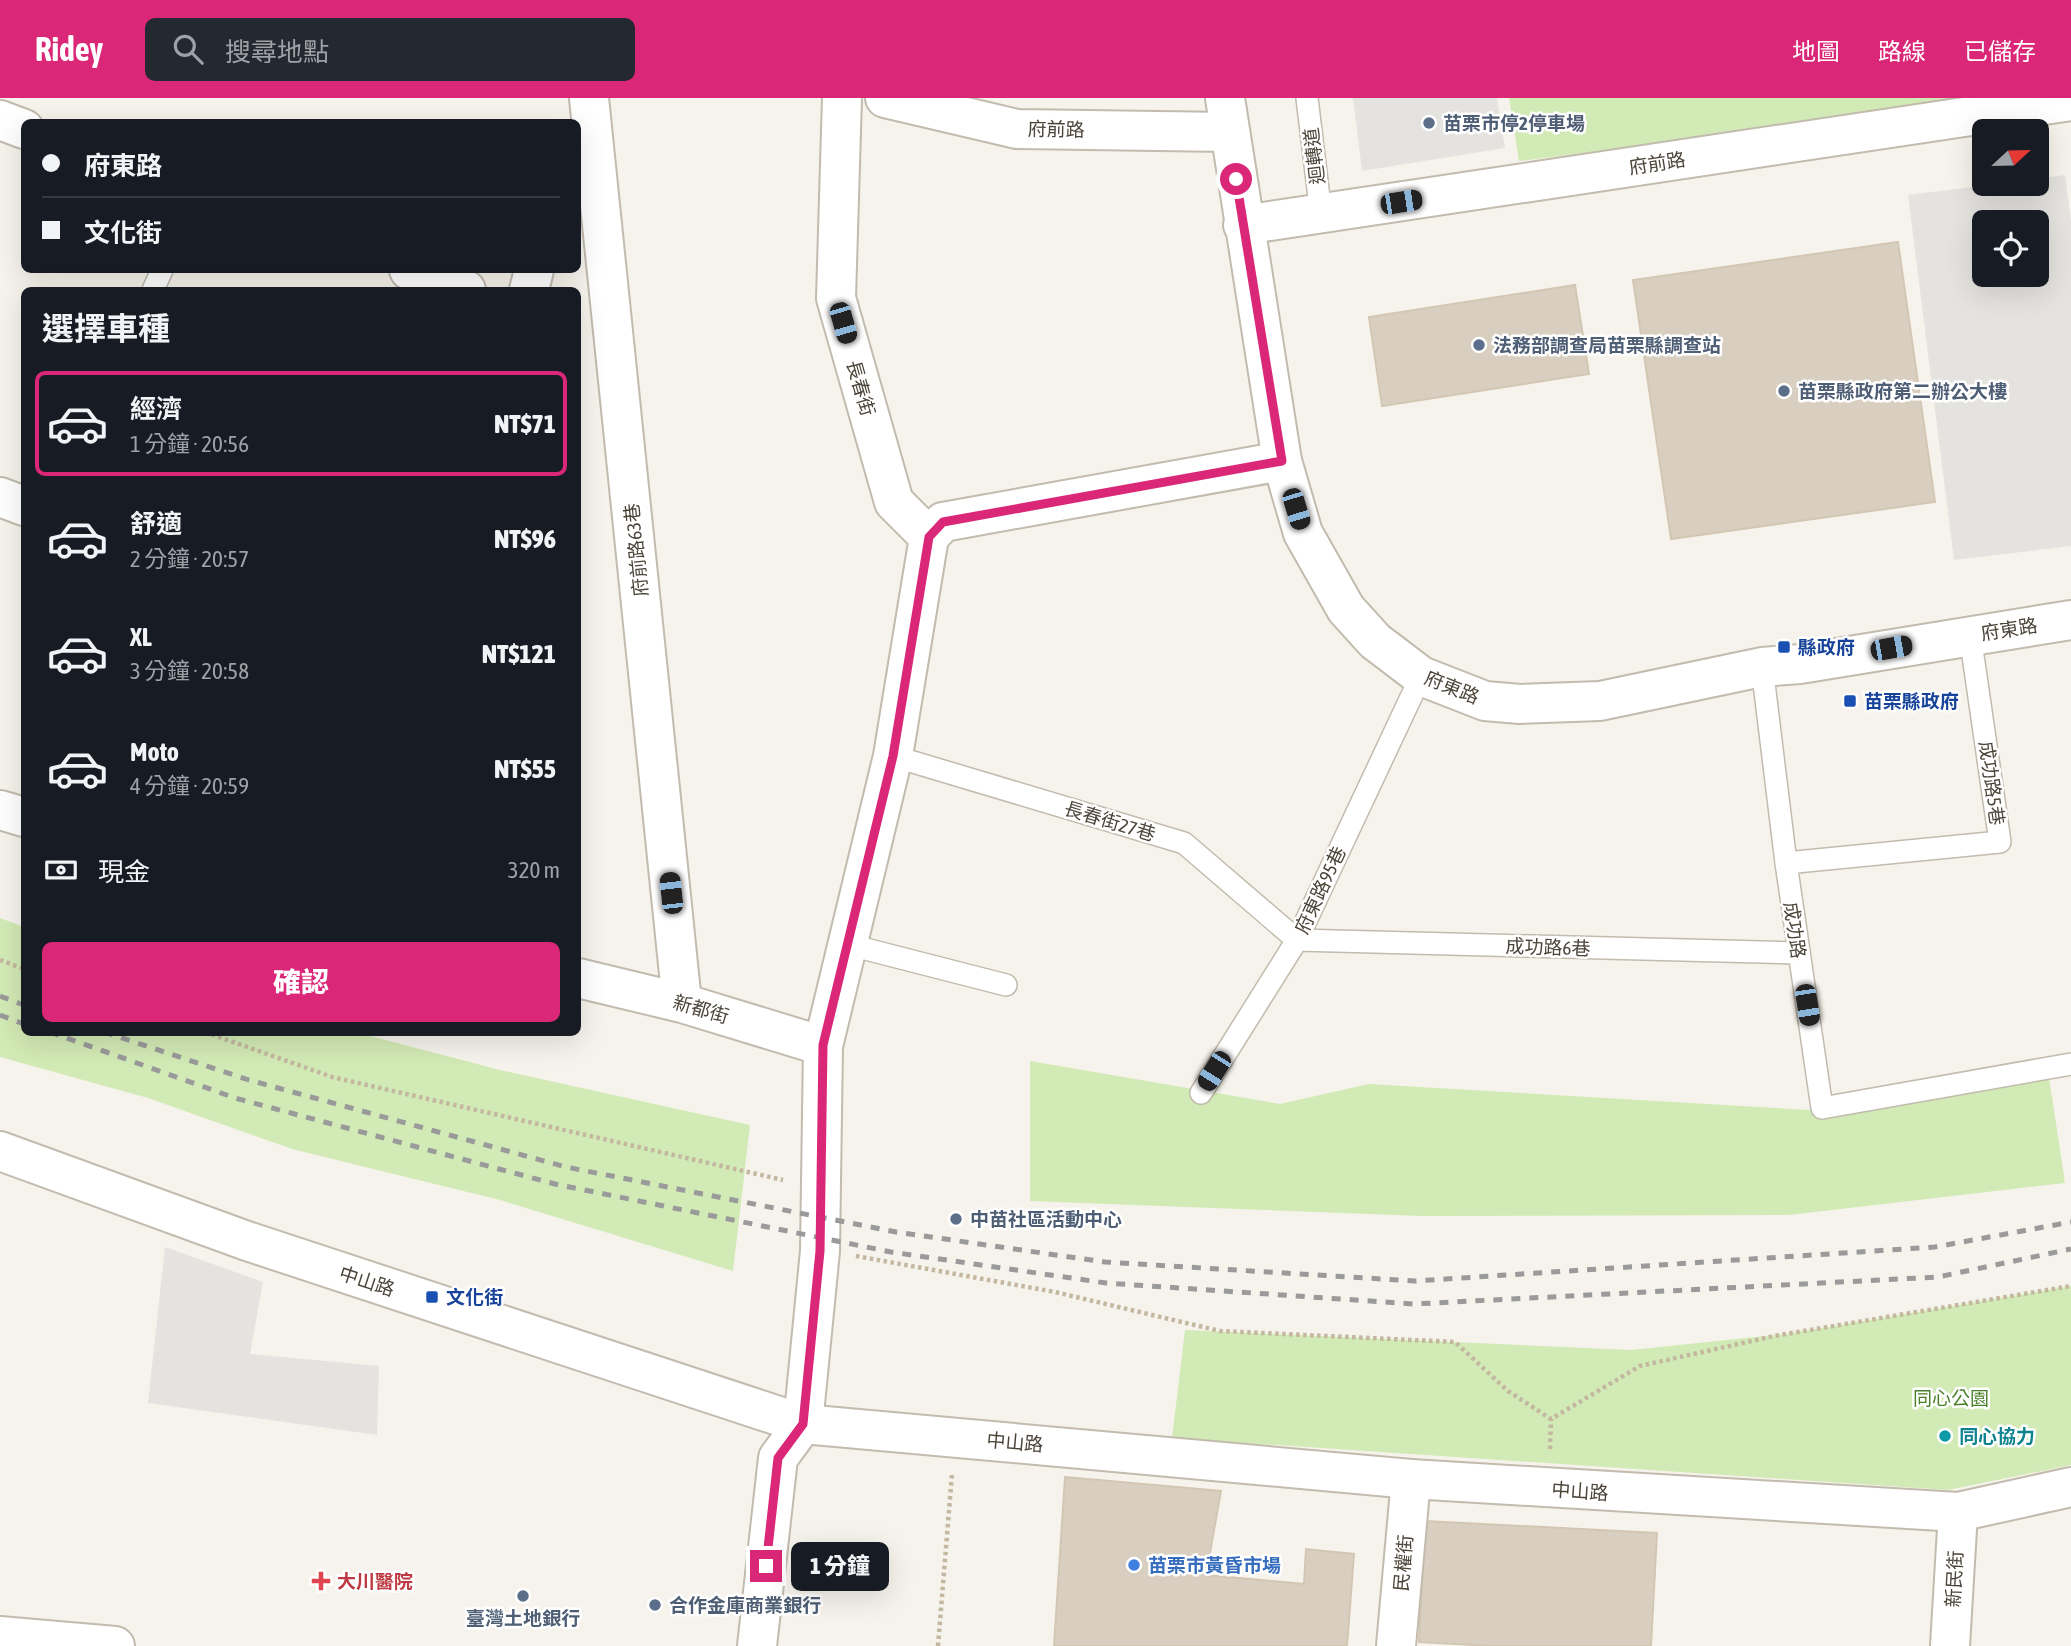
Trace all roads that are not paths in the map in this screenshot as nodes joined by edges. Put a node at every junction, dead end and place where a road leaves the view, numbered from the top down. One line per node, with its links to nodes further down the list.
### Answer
1 (575, 98): 8 (street)
2 (589, 98): 30 (street, 府前路63巷)
3 (842, 98): 16 (street, 長春街)
4 (885, 98): 7 (street, 府前路)
5 (1307, 98): 9 (lane, 迴轉道)
6 (2071, 101): 9 (street, 府前路)
7 (1227, 115): 10 (street, 府東路)
8 (570, 119)
9 (1321, 214): 10 (street, 府前路)
10 (1243, 225): 13 (street, 府東路)
11 (418, 273): 12 (street)
12 (457, 287)
13 (1282, 461): 16 (street); 20 (street, 府東路)
14 (0, 497): 15 (street)
15 (21, 505)
16 (929, 537): 21 (street)
17 (2071, 620): 18 (street, 府東路)
18 (1970, 635): 19 (street, 府東路); 24 (lane, 成功路5巷)
19 (1762, 667): 20 (street, 府東路); 24 (lane, 成功路)
20 (1420, 676): 25 (lane, 府東路95巷)
21 (893, 756): 25 (lane, 長春街27巷); 26 (street)
22 (0, 810): 23 (street)
23 (21, 816)
24 (1786, 863): 27 (lane, 成功路)
25 (1297, 940): 27 (lane, 成功路6巷); 33 (lane, 府東路95巷)
26 (850, 945): 29 (lane); 31 (street)
27 (1798, 953): 32 (lane, 成功路)
28 (581, 979): 30 (street, 新都街)
29 (1006, 985)
30 (682, 1003): 31 (street, 新都街)
31 (823, 1045): 35 (street)
32 (2071, 1064)
33 (1201, 1093)
34 (0, 1151): 35 (street, 中山路)
35 (803, 1424): 36 (street, 中山路); 42 (street)
36 (1410, 1479): 38 (street, 中山路); 43 (street, 民權街)
37 (2071, 1487): 38 (street, 中山路)
38 (1958, 1512): 44 (street, 新民街)
39 (0, 1636): 40 (street)
40 (106, 1646): 41 (street)
41 (116, 1646)
42 (757, 1646)
43 (1396, 1646)
44 (1950, 1646)

